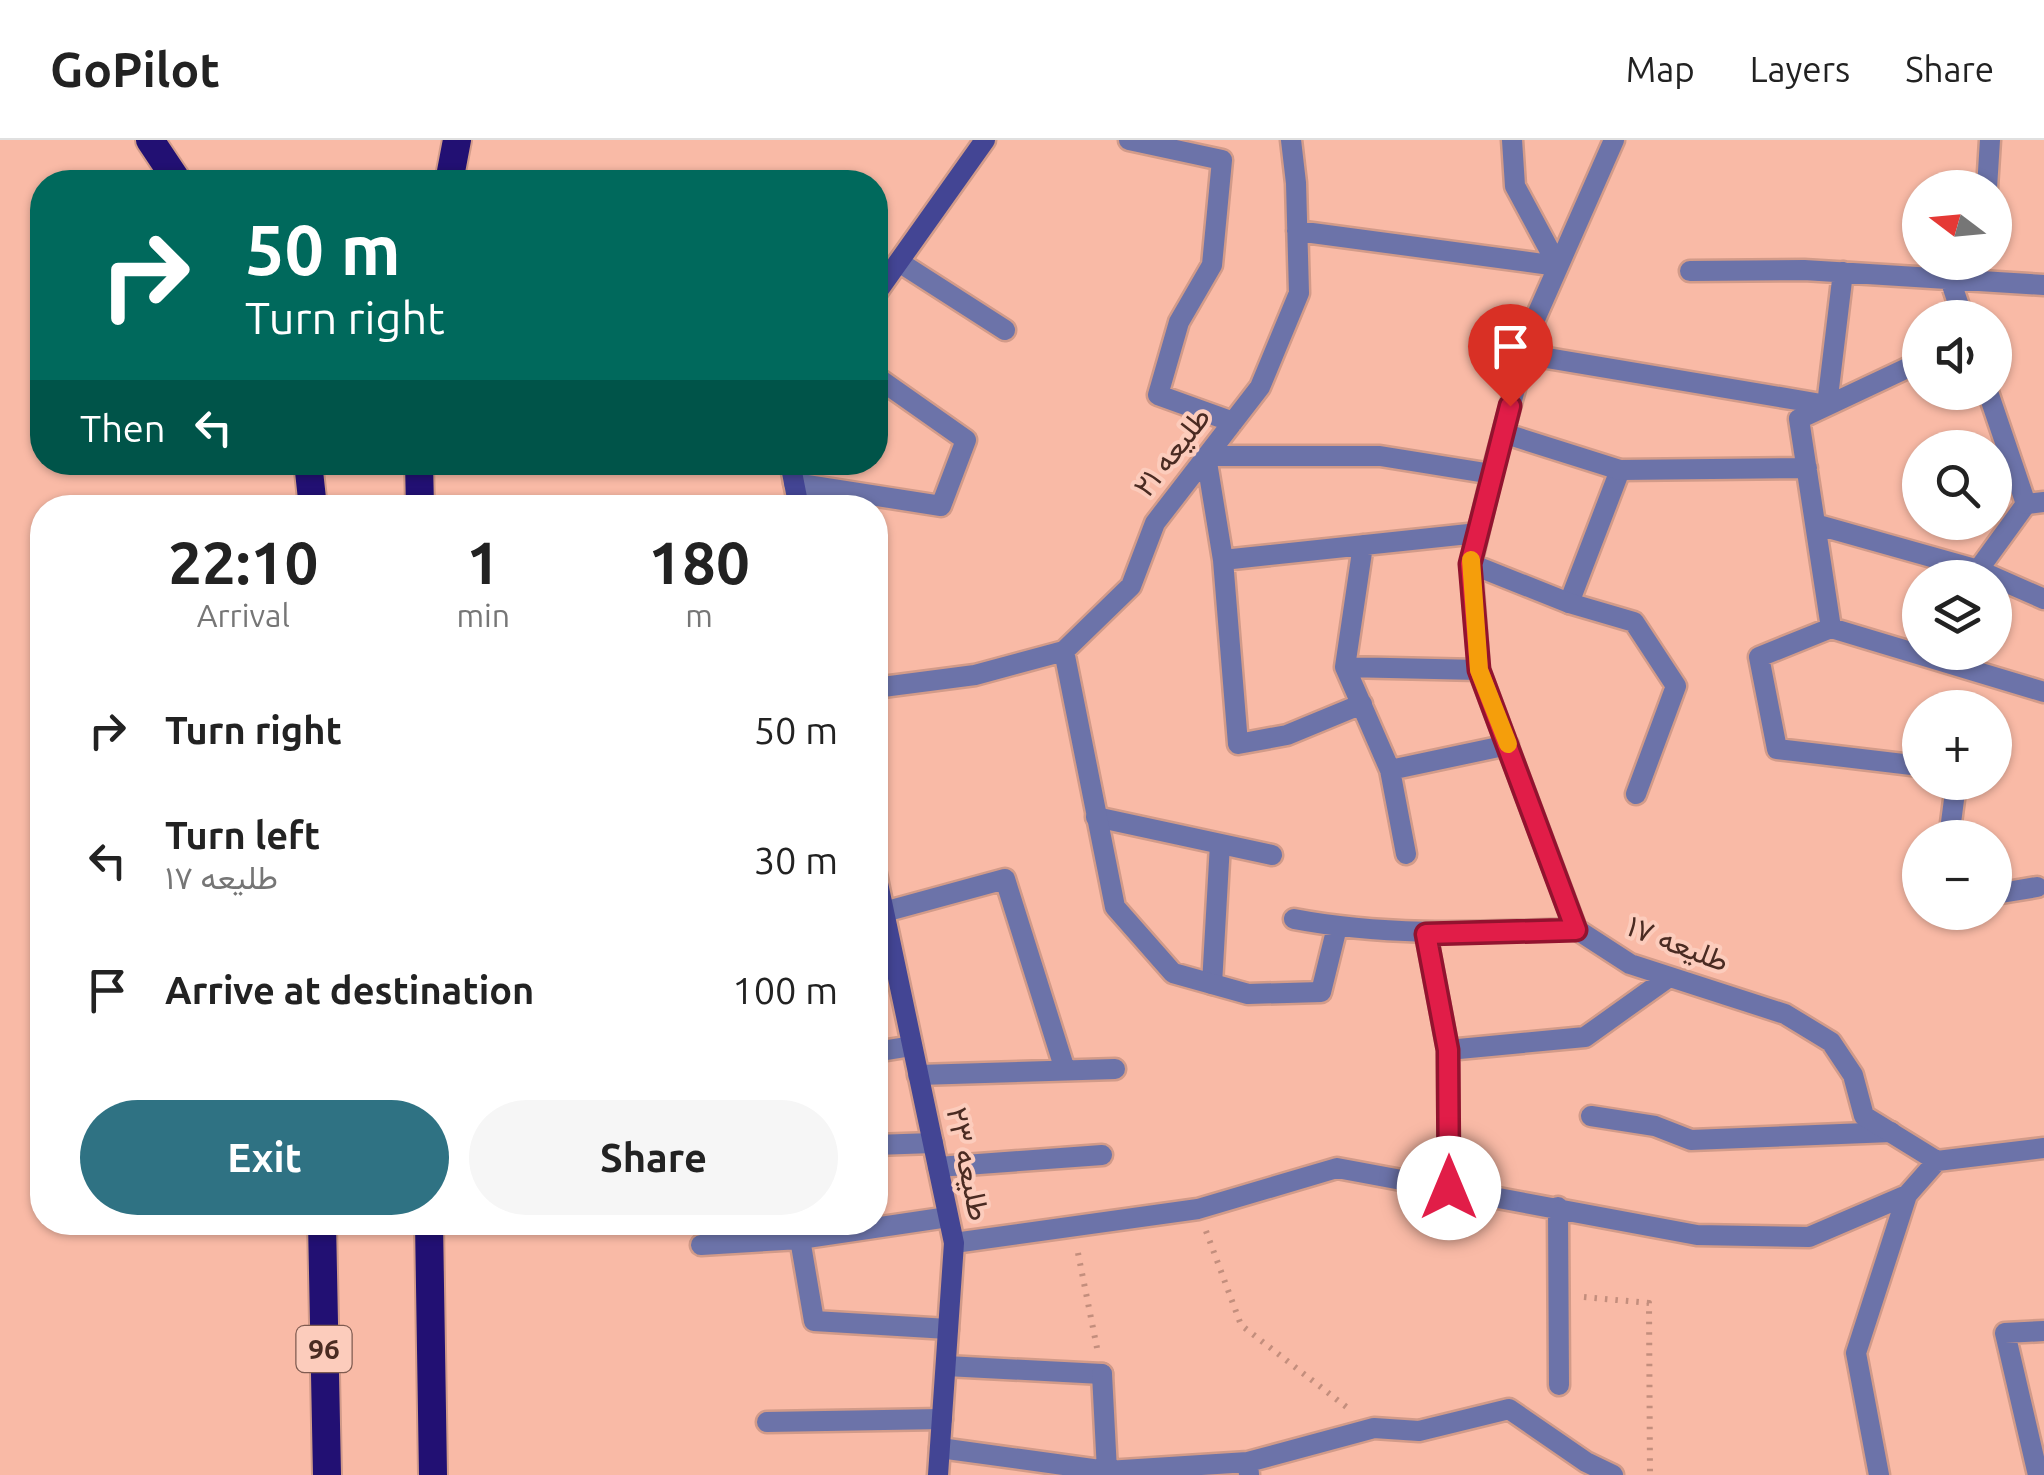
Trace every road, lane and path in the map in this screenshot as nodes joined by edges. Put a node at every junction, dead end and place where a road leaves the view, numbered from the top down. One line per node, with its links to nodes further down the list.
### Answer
1 (150, 140): 9 (highway)
2 (457, 140): 10 (highway)
3 (985, 140): 13 (main road)
4 (1130, 140): 27 (street)
5 (1291, 140): 12 (street, طلیعه ۲۱)
6 (1512, 140): 14 (street)
7 (1614, 140): 14 (street)
8 (1990, 140): 11 (street)
9 (170, 170)
10 (451, 170)
11 (1988, 170)
12 (1298, 231): 14 (street); 27 (street, طلیعه ۲۱)
13 (898, 262): 17 (main road); 21 (street)
14 (1558, 266): 22 (street)
15 (1690, 270): 16 (street)
16 (1843, 272): 18 (street); 25 (street)
17 (888, 276)
18 (1902, 276)
19 (2012, 278): 20 (street)
20 (2044, 285)
21 (1005, 330)
22 (1524, 354): 25 (street); 28 (street)
23 (1902, 370): 25 (street)
24 (888, 385): 33 (street)
25 (1828, 405): 30 (street)
26 (1996, 410): 34 (street)
27 (1233, 422): 29 (street, طلیعه ۲۱)
28 (1503, 433): 31 (street); 32 (street)
29 (1206, 456): 32 (street); 38 (street); 46 (street, طلیعه ۲۱)
30 (1808, 468): 31 (street); 35 (street)
31 (1620, 470): 44 (street)
32 (1492, 474): 36 (street)
33 (801, 475)
34 (2035, 503): 40 (street)
35 (1818, 525): 39 (street); 45 (street)
36 (1478, 533): 37 (street); 41 (street)
37 (1363, 545): 38 (street); 47 (street)
38 (1222, 560): 51 (street)
39 (1942, 560)
40 (1987, 560)
41 (1470, 564): 44 (street); 48 (street)
42 (2012, 584): 43 (street)
43 (2044, 598)
44 (1569, 603): 55 (street)
45 (1831, 628): 50 (street); 53 (street)
46 (1064, 651): 49 (street, طلیعه ۲۱); 56 (street)
47 (1344, 667): 48 (street); 51 (street)
48 (1479, 670): 52 (street)
49 (888, 686)
50 (2044, 692)
51 (1362, 704): 54 (street)
52 (1508, 745): 54 (street); 65 (street)
53 (1902, 764)
54 (1390, 770): 58 (street)
55 (1636, 794)
56 (1096, 818): 57 (street); 69 (street)
57 (1220, 844): 59 (street); 69 (street)
58 (1406, 854)
59 (1272, 855)
60 (2042, 889): 61 (street)
61 (2012, 892)
62 (888, 911): 74 (street)
63 (1294, 918): 64 (street)
64 (1337, 927): 66 (street); 69 (street)
65 (1576, 930): 66 (street); 68 (street, طلیعه ۱۷)
66 (1426, 934): 72 (street)
67 (888, 961): 70 (main road, طلیعه ۲۳)
68 (1669, 977): 72 (street); 77 (street, طلیعه ۱۷)
69 (1212, 984)
70 (912, 1046): 71 (street); 75 (main road, طلیعه ۲۳)
71 (888, 1050)
72 (1448, 1050): 84 (street)
73 (1115, 1069): 74 (street)
74 (1065, 1070): 75 (street)
75 (918, 1076): 78 (main road, طلیعه ۲۳)
76 (1591, 1116): 77 (street)
77 (1891, 1132): 82 (street, طلیعه ۱۷)
78 (933, 1143): 79 (street); 83 (main road, طلیعه ۲۳)
79 (888, 1145)
80 (2044, 1148): 82 (street)
81 (1102, 1155): 83 (street)
82 (1937, 1161): 85 (street)
83 (938, 1167): 88 (main road, طلیعه ۲۳)
84 (1449, 1188): 86 (street); 87 (street)
85 (1907, 1195): 86 (street); 114 (street)
86 (1558, 1207): 97 (street)
87 (1198, 1209): 90 (street); 105 (path)
88 (948, 1217): 89 (street); 95 (main road, طلیعه ۲۳)
89 (888, 1226)
90 (1073, 1227): 95 (street); 101 (path)
91 (322, 1235): 109 (highway, 96)
92 (429, 1235): 110 (highway)
93 (827, 1235): 94 (street)
94 (800, 1239): 96 (street); 98 (street)
95 (954, 1244): 98 (main road, طلیعه ۲۳)
96 (702, 1245)
97 (1558, 1295): 102 (street); 113 (path)
98 (948, 1329): 100 (main road, طلیعه ۲۳)
99 (2044, 1332): 115 (street)
100 (946, 1366): 101 (street); 103 (main road, طلیعه ۲۳)
101 (1102, 1374): 108 (street)
102 (1558, 1385)
103 (942, 1419): 104 (street); 106 (main road, طلیعه ۲۳)
104 (767, 1422)
105 (1374, 1428): 107 (street); 112 (street)
106 (940, 1448): 108 (street); 111 (main road, طلیعه ۲۳)
107 (1248, 1468): 108 (street)
108 (1107, 1471)
109 (327, 1475)
110 (433, 1475)
111 (938, 1475)
112 (1614, 1475)
113 (1650, 1475)
114 (1879, 1475)
115 (2038, 1475)

